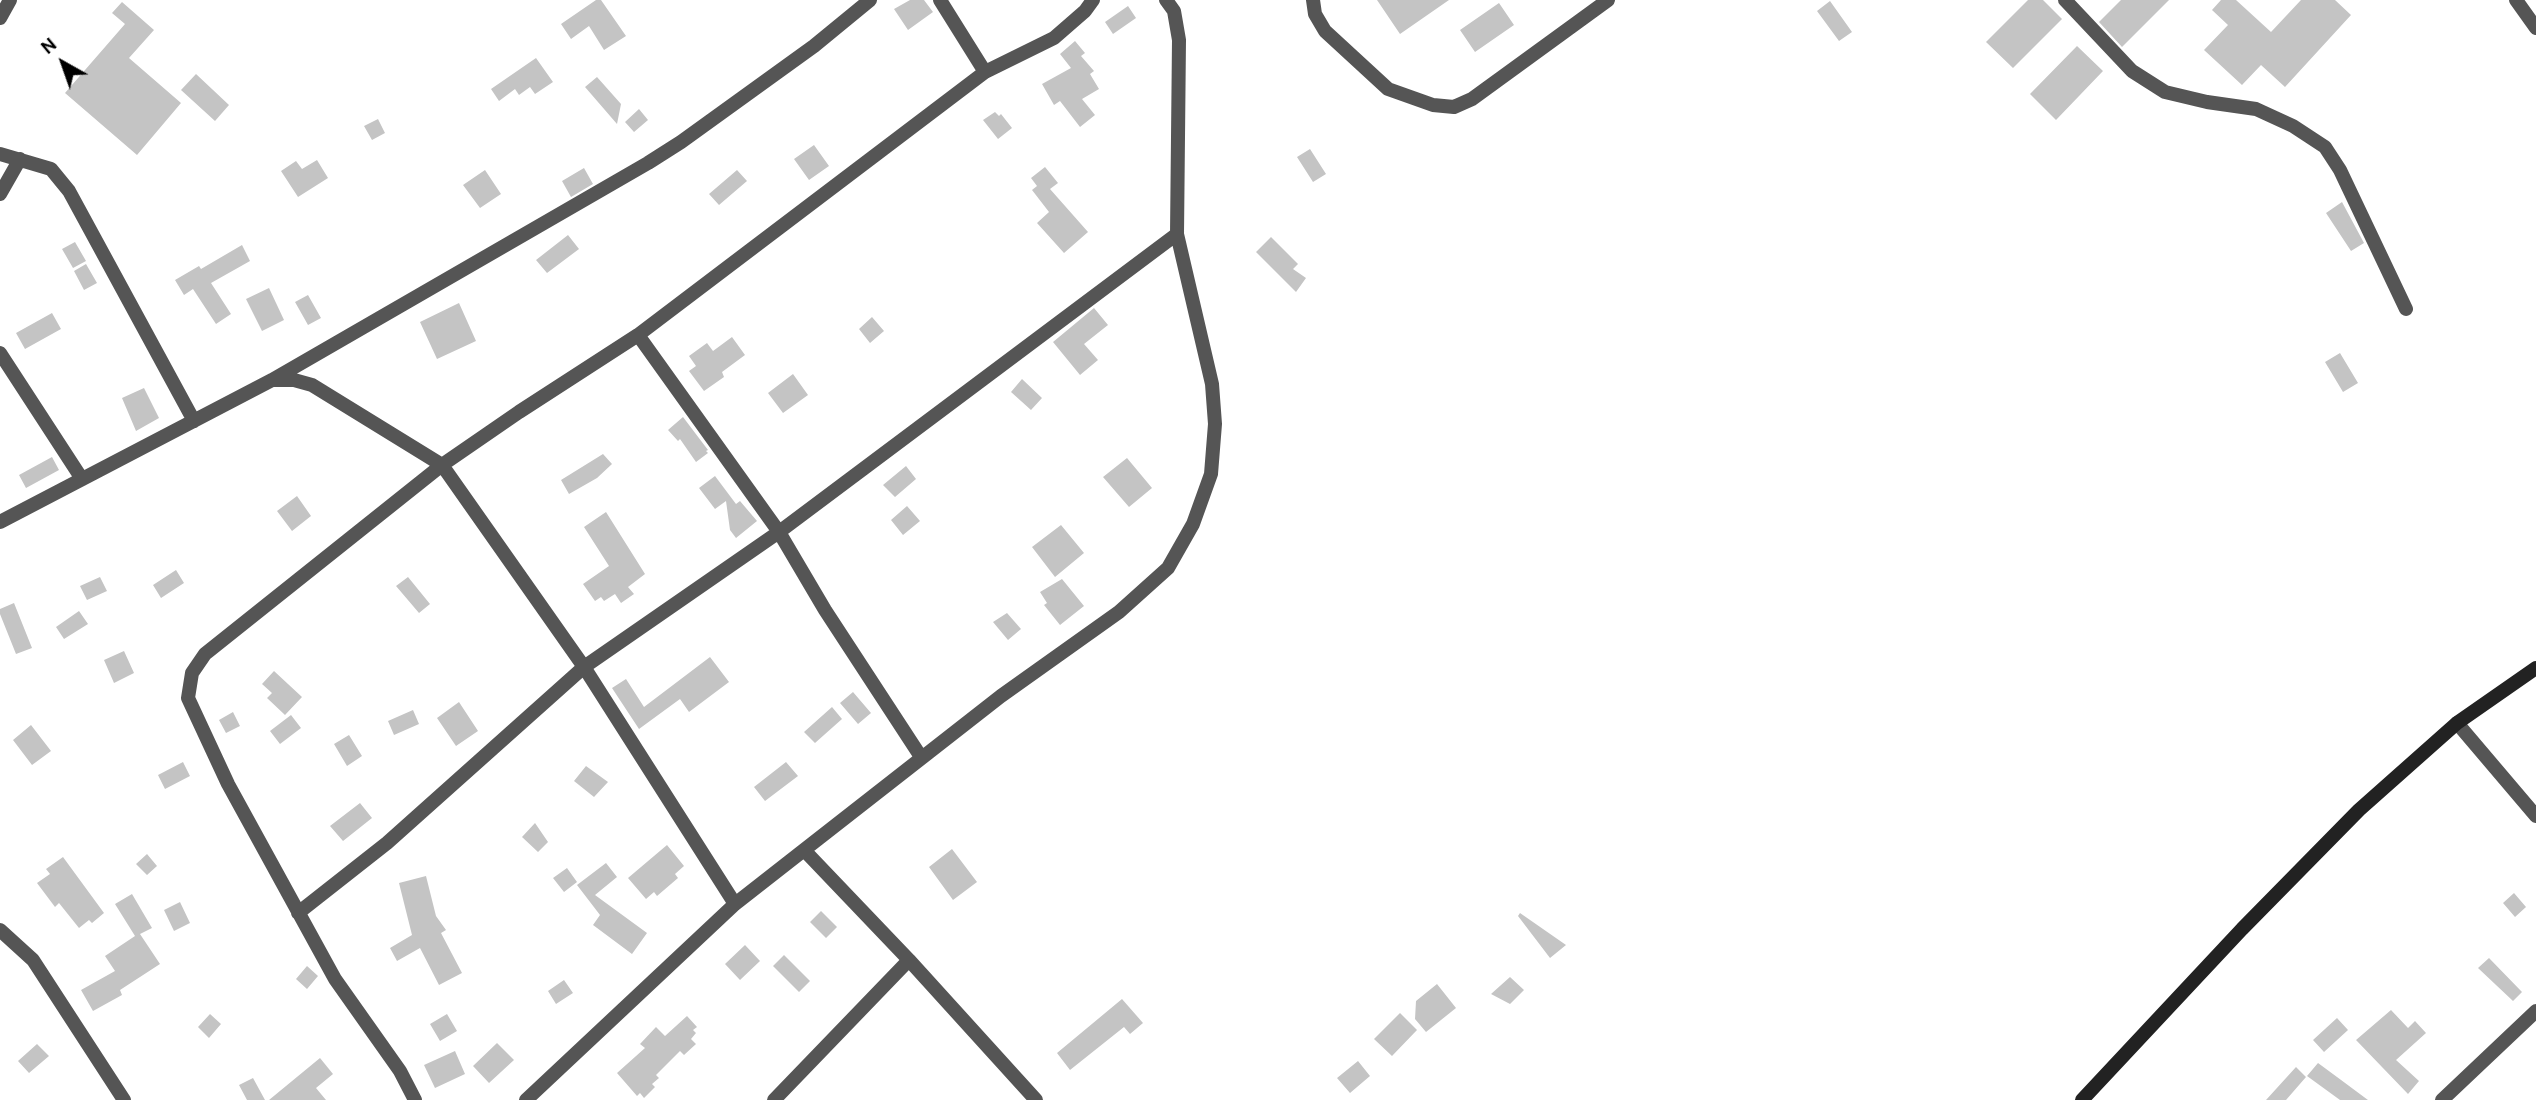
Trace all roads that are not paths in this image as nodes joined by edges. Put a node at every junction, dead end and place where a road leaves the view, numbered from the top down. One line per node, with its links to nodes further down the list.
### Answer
1 (10, 0): 10 (street)
2 (870, 0): 20 (street)
3 (940, 0): 12 (street)
4 (1093, 0): 12 (street)
5 (1166, 0): 16 (street)
6 (1313, 0): 7 (street)
7 (1608, 0)
8 (2065, 0): 17 (street)
9 (2516, 0): 11 (street)
10 (0, 18)
11 (2536, 28)
12 (985, 72): 18 (street)
13 (0, 154): 14 (street)
14 (20, 159): 15 (street); 21 (street)
15 (0, 194)
16 (1177, 234): 25 (street); 29 (street)
17 (2406, 309)
18 (638, 335): 22 (street); 25 (street)
19 (0, 353): 23 (street)
20 (272, 380): 21 (street); 22 (street)
21 (194, 421): 23 (street)
22 (442, 465): 26 (street); 33 (street)
23 (82, 479): 24 (street)
24 (0, 522)
25 (779, 532): 26 (street); 29 (street)
26 (584, 667): 32 (street); 33 (street)
27 (2536, 668): 28 (street)
28 (2457, 723): 30 (street); 42 (street)
29 (921, 757): 31 (street)
30 (2536, 816)
31 (804, 850): 32 (street); 35 (street)
32 (735, 904): 39 (street)
33 (298, 913): 38 (street)
34 (0, 930): 37 (street)
35 (909, 960): 40 (street); 41 (street)
36 (2536, 1011): 43 (street)
37 (124, 1100)
38 (415, 1100)
39 (526, 1100)
40 (774, 1100)
41 (1036, 1100)
42 (2082, 1100)
43 (2442, 1100)

